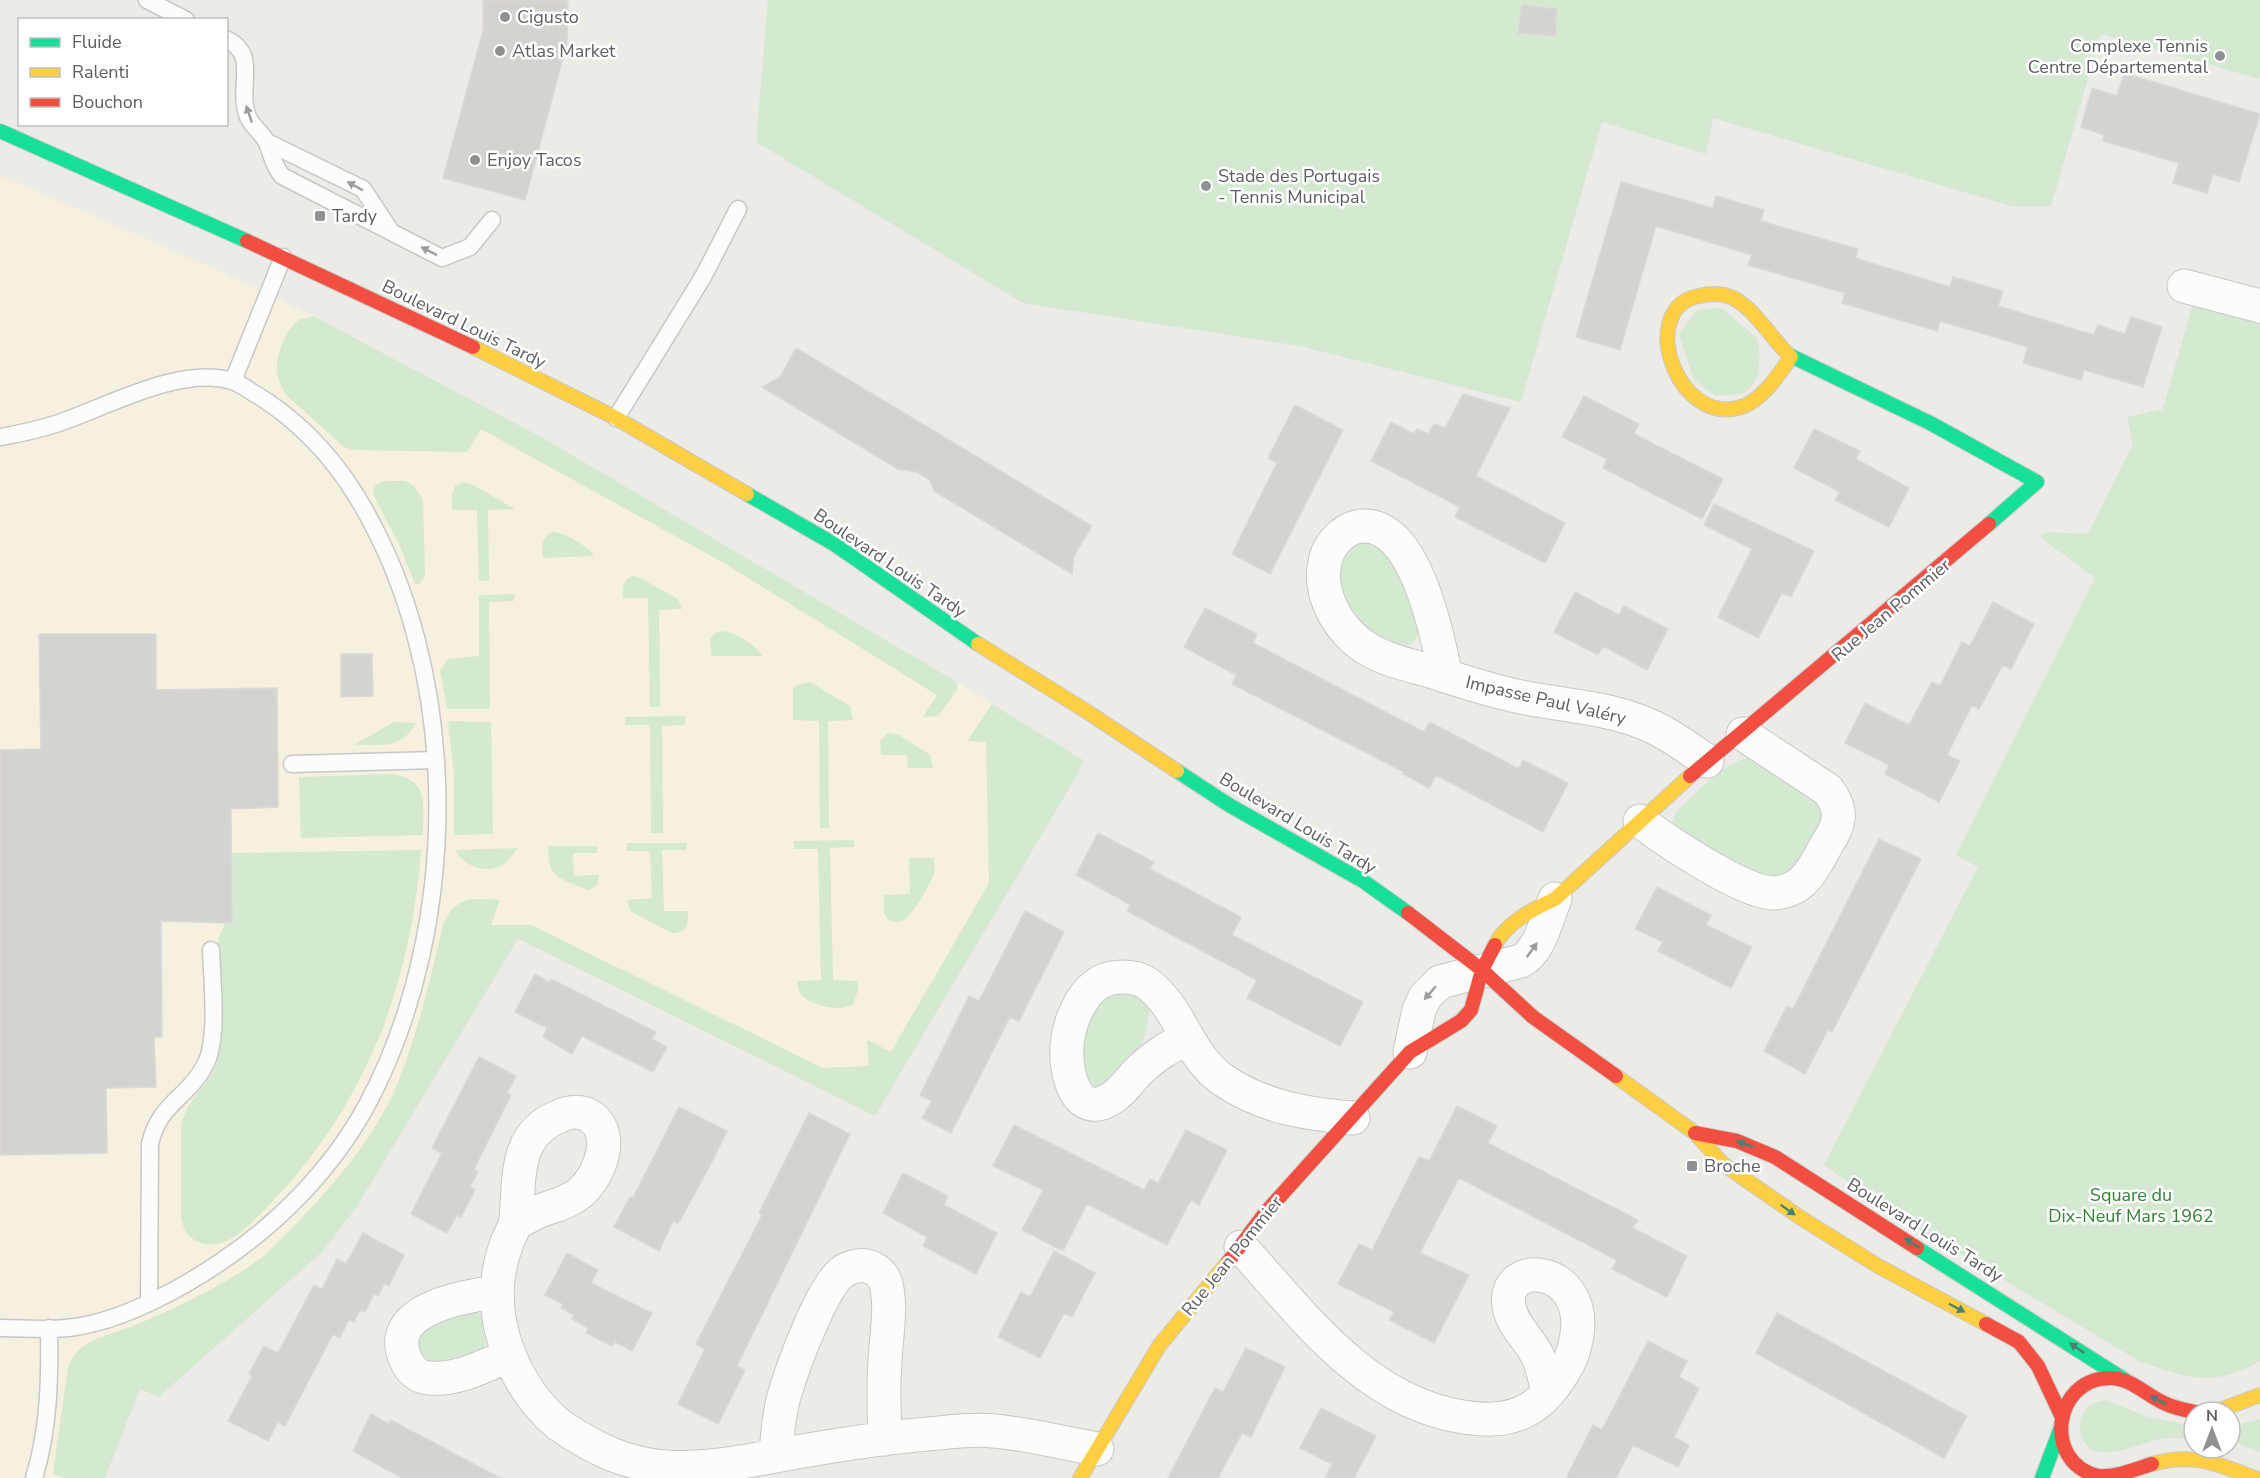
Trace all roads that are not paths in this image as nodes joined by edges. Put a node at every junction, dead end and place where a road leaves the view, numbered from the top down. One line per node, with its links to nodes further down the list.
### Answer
1 (147, 0): 2 (lane)
2 (182, 18)
3 (228, 40): 5 (lane, one-way to 3)
4 (0, 131): 9 (street, Boulevard Louis Tardy)
5 (267, 142): 8 (lane, one-way to 5); 8 (lane)
6 (738, 209): 14 (lane)
7 (492, 220): 8 (lane, one-way to 8)
8 (390, 231)
9 (283, 257): 13 (lane); 14 (street, Boulevard Louis Tardy)
10 (2184, 286): 11 (street)
11 (2260, 306)
12 (1791, 357): 12 (street); 17 (street, Rue Jean Pommier)
13 (233, 381): 15 (lane); 18 (lane)
14 (616, 418): 24 (street, Boulevard Louis Tardy)
15 (0, 436)
16 (1446, 676): 16 (street, Impasse Paul Valéry); 19 (street, Impasse Paul Valéry)
17 (1743, 734): 19 (street, Rue Jean Pommier); 21 (street)
18 (436, 760): 20 (lane); 32 (lane)
19 (1707, 762): 21 (street, Rue Jean Pommier)
20 (292, 764)
21 (1640, 821): 22 (street, Rue Jean Pommier)
22 (1555, 899): 24 (street, Rue Jean Pommier)
23 (211, 950): 32 (lane)
24 (1482, 970): 26 (street, Rue Jean Pommier); 28 (street, Boulevard Louis Tardy)
25 (1186, 1038): 27 (street)
26 (1410, 1052): 27 (street, Rue Jean Pommier)
27 (1353, 1118): 30 (street, Rue Jean Pommier)
28 (1695, 1133): 36 (street, Boulevard Louis Tardy, one-way to 28); 41 (street, Boulevard Louis Tardy, one-way to 41)
29 (516, 1223): 31 (street)
30 (1240, 1247): 37 (street); 44 (street, Rue Jean Pommier)
31 (497, 1292): 35 (street); 35 (street)
32 (149, 1302): 34 (lane)
33 (0, 1328): 34 (lane)
34 (50, 1328): 47 (lane)
35 (509, 1356): 45 (street)
36 (2125, 1380): 40 (street, Boulevard Louis Tardy, one-way to 36); 41 (street)
37 (1548, 1392)
38 (2256, 1395): 39 (street)
39 (2242, 1401)
40 (2182, 1409)
41 (2061, 1415): 42 (street)
42 (2060, 1430): 46 (street); 49 (street)
43 (885, 1439): 44 (street); 45 (street); 45 (street)
44 (1096, 1449): 48 (street, Rue Jean Pommier)
45 (776, 1456)
46 (2127, 1475): 50 (street)
47 (34, 1478)
48 (1080, 1478)
49 (2042, 1478)
50 (2255, 1478)

